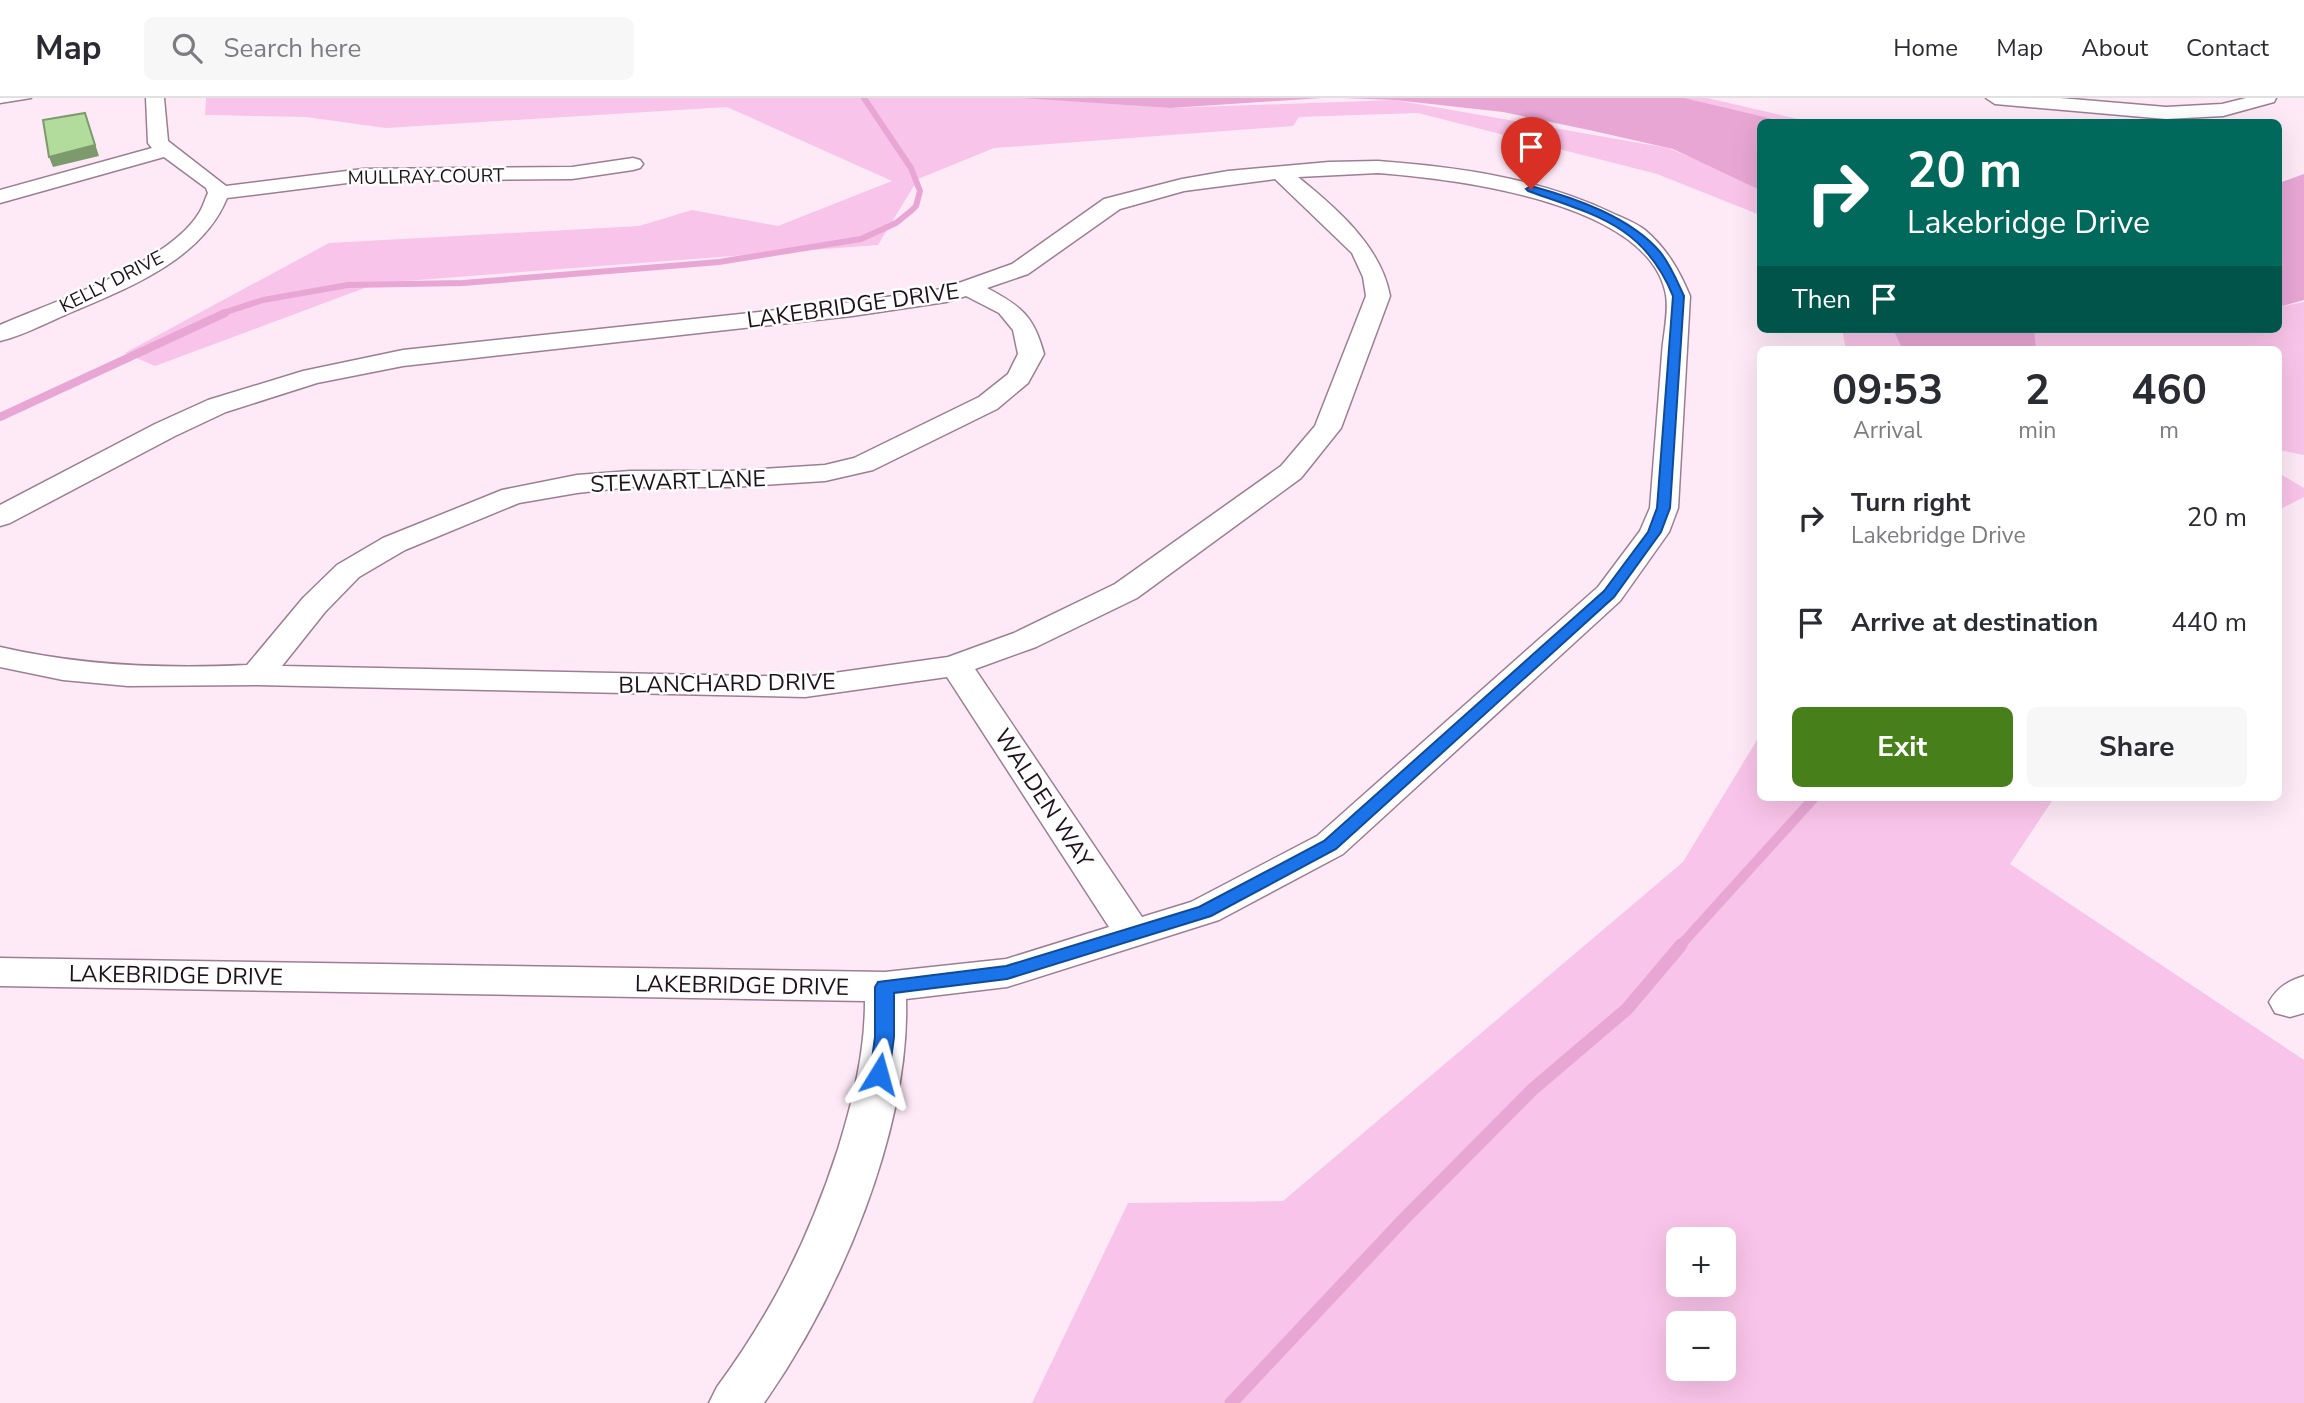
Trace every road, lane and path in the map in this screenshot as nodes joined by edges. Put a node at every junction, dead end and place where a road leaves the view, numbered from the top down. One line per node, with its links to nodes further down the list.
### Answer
1 (26, 98): 4 (lane)
2 (1995, 98): 3 (street)
3 (2267, 98)
4 (0, 100)
5 (163, 105): 6 (street)
6 (166, 150): 9 (street); 10 (street)
7 (633, 164): 9 (street, MULLRAY COURT)
8 (1279, 172): 11 (street, LAKEBRIDGE DRIVE); 15 (street, BLANCHARD DRIVE); 17 (street, LAKEBRIDGE DRIVE)
9 (219, 193): 12 (street, KELLY DRIVE)
10 (0, 197)
11 (970, 289): 13 (street, LAKEBRIDGE DRIVE); 16 (street, STEWART LANE)
12 (0, 334)
13 (0, 517)
14 (0, 657): 16 (street, BLANCHARD DRIVE)
15 (956, 664): 16 (street, BLANCHARD DRIVE); 17 (street, WALDEN WAY)
16 (257, 675)
17 (1132, 932): 19 (street, LAKEBRIDGE DRIVE)
18 (0, 972): 19 (street, LAKEBRIDGE DRIVE)
19 (885, 987): 20 (street)
20 (735, 1403)

